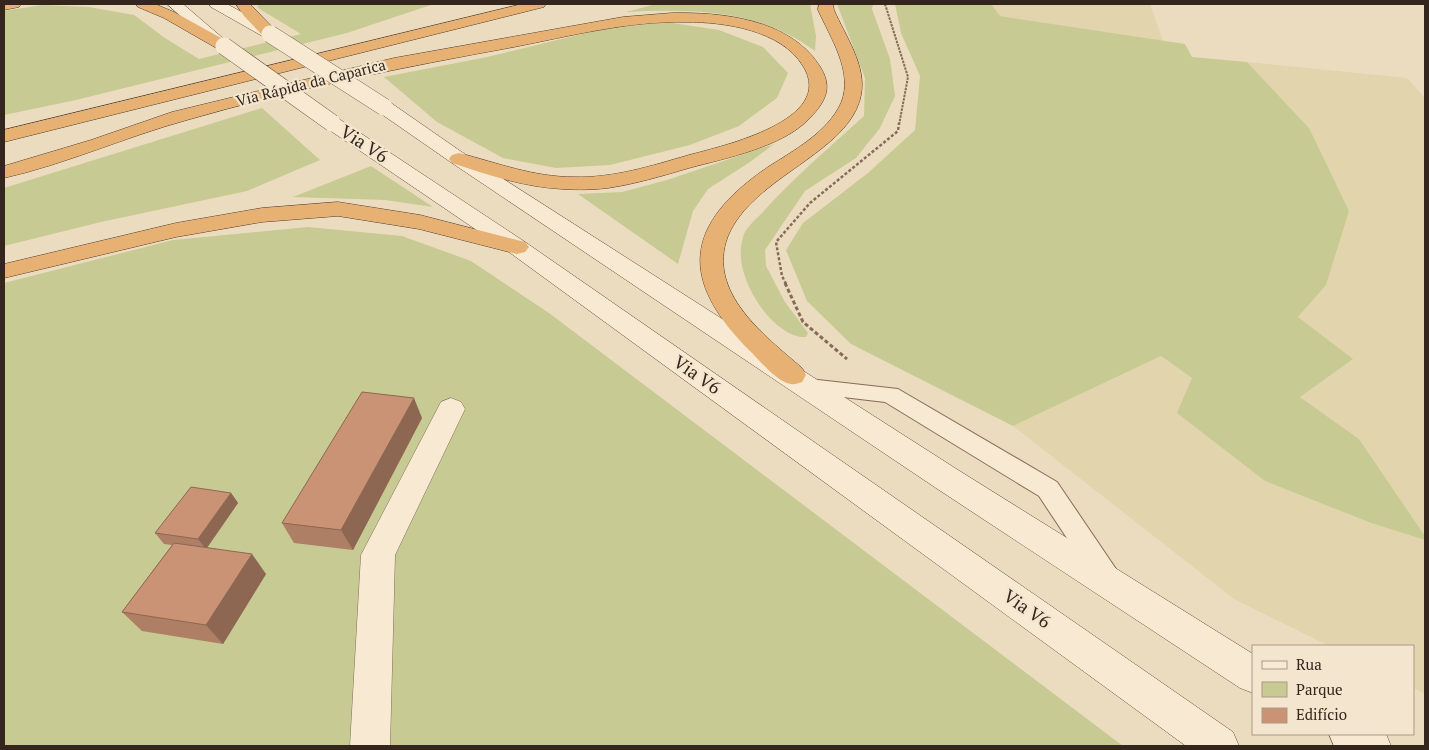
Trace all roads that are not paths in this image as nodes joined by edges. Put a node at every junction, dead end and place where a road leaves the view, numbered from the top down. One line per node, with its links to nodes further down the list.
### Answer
1 (14, 4): 9 (highway)
2 (143, 4): 12 (highway)
3 (174, 4): 12 (main road, Via V6)
4 (216, 4): 11 (main road)
5 (243, 4): 11 (highway)
6 (489, 4): 13 (highway)
7 (538, 4): 13 (highway, Via Rápida da Caparica)
8 (826, 4): 22 (highway)
9 (4, 6)
10 (584, 14): 14 (highway, Via Rápida da Caparica)
11 (270, 34): 18 (main road, bridge)
12 (224, 46): 20 (main road, Via V6, bridge)
13 (352, 49): 15 (highway, Via Rápida da Caparica)
14 (378, 67): 18 (highway); 19 (highway, Via Rápida da Caparica)
15 (215, 83): 16 (highway); 17 (highway, Via Rápida da Caparica)
16 (4, 124)
17 (4, 136)
18 (459, 159): 22 (main road)
19 (4, 172)
20 (517, 247): 21 (highway); 28 (main road, Via V6)
21 (4, 271)
22 (800, 381): 24 (main road); 24 (lane)
23 (450, 409): 27 (main road)
24 (1112, 586): 25 (main road)
25 (1252, 674)
26 (1351, 735): 29 (main road)
27 (370, 746)
28 (1219, 746)
29 (1370, 746)

